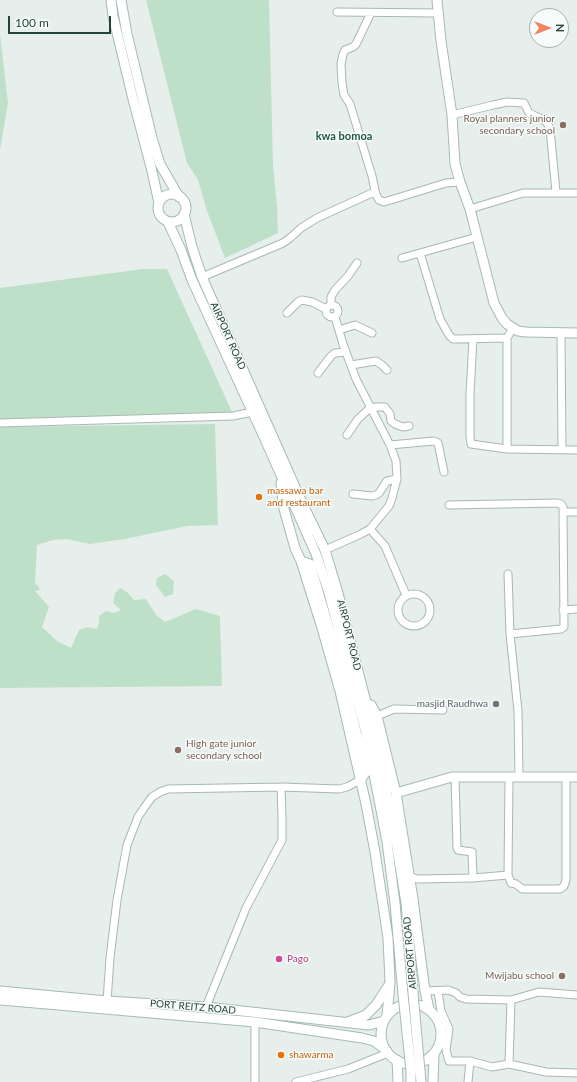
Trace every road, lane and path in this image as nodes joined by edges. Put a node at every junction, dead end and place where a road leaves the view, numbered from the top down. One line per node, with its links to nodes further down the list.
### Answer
1 (111, 0): 13 (main road)
2 (121, 0): 12 (main road)
3 (437, 0): 6 (main road)
4 (337, 12): 5 (street)
5 (371, 13): 6 (street); 11 (street)
6 (438, 13): 7 (main road)
7 (452, 115): 8 (main road); 9 (street)
8 (460, 182): 11 (street); 14 (main road)
9 (556, 192): 10 (street); 14 (street)
10 (577, 192)
11 (376, 195): 21 (street)
12 (179, 197): 13 (main road); 15 (main road)
13 (159, 203): 16 (main road)
14 (470, 209): 17 (main road)
15 (184, 214): 16 (main road); 21 (main road, AIRPORT ROAD)
16 (168, 222): 37 (main road, AIRPORT ROAD)
17 (478, 237): 18 (street); 25 (main road)
18 (420, 253): 19 (street); 31 (street)
19 (402, 258)
20 (357, 263): 22 (street)
21 (202, 277): 53 (main road, AIRPORT ROAD)
22 (328, 306): 23 (street); 24 (street); 24 (street)
23 (287, 312)
24 (335, 317): 26 (street)
25 (513, 328): 28 (main road); 30 (street)
26 (339, 330): 27 (street); 32 (street)
27 (372, 333)
28 (561, 333): 29 (main road); 43 (street)
29 (577, 333)
30 (507, 338): 31 (street); 42 (street)
31 (473, 339): 42 (street)
32 (346, 352): 33 (street); 35 (street)
33 (351, 365): 34 (street); 36 (street)
34 (387, 370)
35 (318, 373)
36 (370, 408): 39 (street); 40 (street); 41 (street)
37 (253, 412): 38 (street); 45 (main road, AIRPORT ROAD)
38 (0, 423)
39 (409, 426)
40 (347, 435)
41 (390, 445): 46 (street); 47 (street)
42 (507, 449): 43 (street)
43 (562, 449): 44 (street)
44 (577, 450)
45 (280, 472): 67 (main road); 70 (main road, AIRPORT ROAD)
46 (444, 472)
47 (397, 479): 48 (street); 52 (street)
48 (353, 494)
49 (449, 505): 50 (street)
50 (563, 512): 51 (street); 57 (street)
51 (577, 512)
52 (370, 529): 53 (street); 55 (street)
53 (325, 550): 59 (main road, AIRPORT ROAD)
54 (508, 574): 58 (street)
55 (406, 595): 55 (street)
56 (577, 609): 57 (street)
57 (563, 610): 58 (street)
58 (510, 634): 63 (street)
59 (364, 692): 61 (main road); 70 (main road, AIRPORT ROAD)
60 (443, 710): 61 (street)
61 (377, 716): 69 (main road)
62 (455, 777): 66 (main road); 69 (main road); 73 (street)
63 (518, 777): 64 (main road); 66 (main road)
64 (566, 777): 65 (main road); 71 (street)
65 (577, 777)
66 (509, 778): 71 (street)
67 (360, 780): 68 (street); 74 (main road)
68 (280, 787): 80 (street); 82 (street)
69 (396, 793): 72 (main road)
70 (385, 803): 96 (main road, AIRPORT ROAD, bridge); 97 (main road, AIRPORT ROAD, bridge)
71 (508, 875): 73 (street)
72 (409, 876): 73 (street); 76 (main road)
73 (473, 878)
74 (390, 982): 84 (main road); 86 (main road)
75 (0, 990): 80 (main road, PORT REITZ ROAD)
76 (425, 991): 77 (street); 83 (main road)
77 (438, 991): 81 (street); 90 (street)
78 (577, 995): 81 (street)
79 (0, 1000): 85 (main road)
80 (108, 1000): 82 (main road, PORT REITZ ROAD)
81 (511, 1000): 91 (street)
82 (206, 1007): 86 (main road, PORT REITZ ROAD)
83 (429, 1009): 84 (main road); 88 (main road)
84 (386, 1019): 86 (main road, PORT REITZ ROAD); 87 (main road)
85 (254, 1022): 87 (main road); 93 (street)
86 (347, 1022)
87 (388, 1052): 89 (main road); 94 (street)
88 (434, 1054): 89 (main road); 98 (main road)
89 (397, 1060): 95 (main road)
90 (470, 1061): 91 (street); 99 (street)
91 (509, 1064): 92 (street)
92 (577, 1073)
93 (255, 1082)
94 (296, 1082)
95 (398, 1082)
96 (412, 1082)
97 (421, 1082)
98 (434, 1082)
99 (468, 1082)

